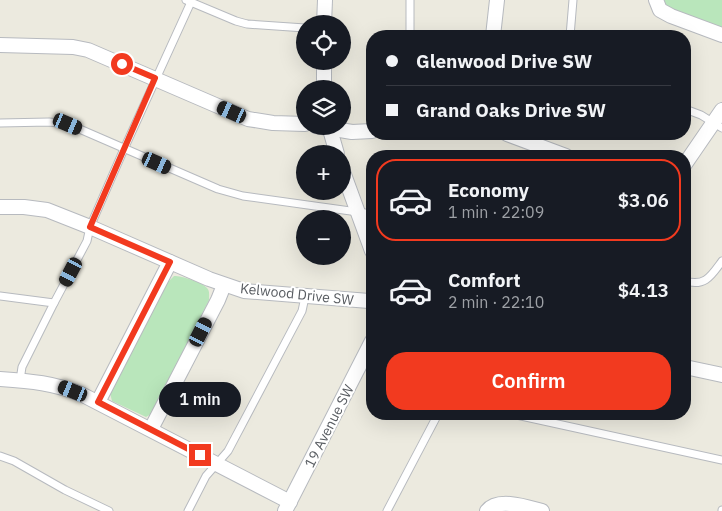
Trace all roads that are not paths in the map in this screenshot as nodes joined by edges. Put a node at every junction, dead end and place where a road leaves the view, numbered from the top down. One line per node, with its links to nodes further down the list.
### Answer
1 (325, 0): 7 (street)
2 (410, 0): 9 (lane)
3 (497, 0): 10 (street)
4 (573, 0): 11 (lane)
5 (656, 0): 12 (street)
6 (189, 1): 8 (lane); 14 (lane)
7 (324, 15)
8 (296, 27)
9 (410, 30)
10 (494, 30)
11 (570, 30)
12 (722, 35)
13 (0, 45): 14 (street)
14 (155, 78): 18 (street); 23 (lane)
15 (722, 110): 19 (street)
16 (691, 112): 19 (lane)
17 (0, 123): 23 (lane)
18 (296, 124)
19 (718, 126): 25 (street)
20 (366, 131): 21 (street)
21 (351, 132)
22 (523, 140): 24 (street)
23 (124, 149): 28 (lane); 30 (lane)
24 (550, 150)
25 (691, 157)
26 (351, 193): 28 (street)
27 (0, 207): 30 (street, Kelwood Drive SW)
28 (358, 212): 29 (lane); 31 (street)
29 (366, 213)
30 (90, 227): 33 (street, Kelwood Drive SW); 38 (lane)
31 (366, 234)
32 (722, 260): 34 (lane)
33 (170, 262): 35 (street, Kelwood Drive SW); 45 (street)
34 (691, 283)
35 (224, 285): 37 (street, Kelwood Drive SW); 48 (street)
36 (0, 296): 38 (lane)
37 (305, 297): 39 (street, Kelwood Drive SW); 51 (lane)
38 (54, 303): 44 (lane)
39 (366, 303)
40 (366, 353): 52 (street, 19 Avenue SW)
41 (691, 368): 42 (street)
42 (722, 375)
43 (0, 379): 44 (street)
44 (20, 380): 45 (street)
45 (98, 402): 48 (street)
46 (435, 420): 55 (lane)
47 (539, 420): 50 (lane)
48 (151, 429): 51 (street)
49 (0, 456): 53 (lane)
50 (722, 460)
51 (217, 464): 52 (street); 54 (lane)
52 (287, 506)
53 (109, 511)
54 (188, 511)
55 (387, 511)
56 (487, 511): 57 (street)
57 (542, 511)

